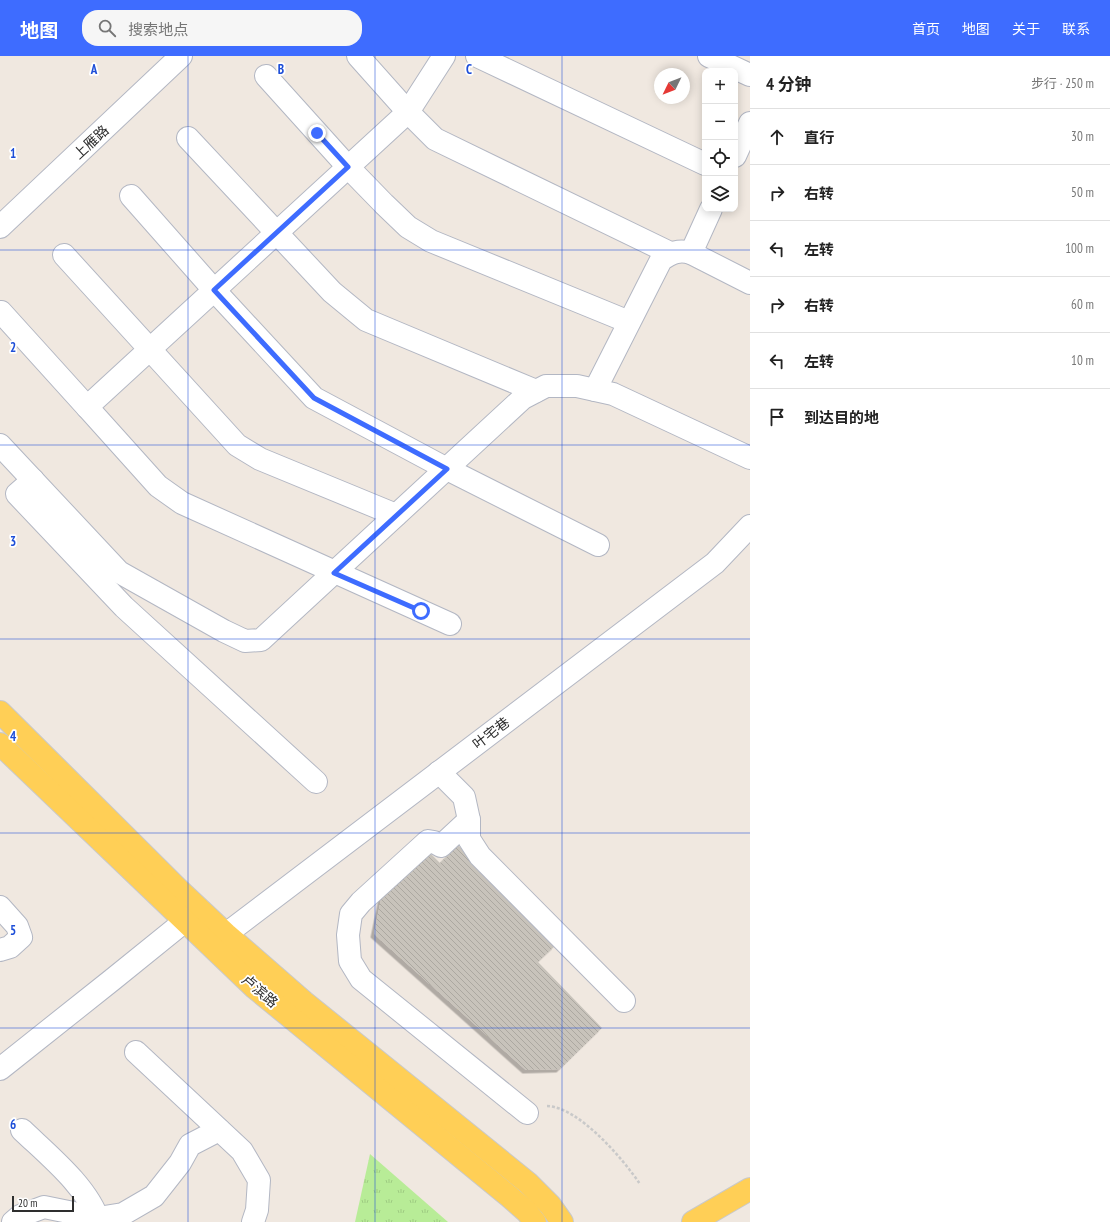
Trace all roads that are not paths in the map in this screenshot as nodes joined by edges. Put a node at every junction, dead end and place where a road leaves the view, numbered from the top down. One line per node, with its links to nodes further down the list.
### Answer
1 (181, 56): 16 (street, 上雁路)
2 (358, 56): 8 (street)
3 (444, 56): 8 (street)
4 (476, 56): 12 (street)
5 (709, 56): 6 (street)
6 (750, 75)
7 (266, 76): 13 (street)
8 (408, 112): 13 (street); 18 (street)
9 (750, 123): 11 (street)
10 (188, 138): 17 (street)
11 (738, 149)
12 (702, 163)
13 (348, 167): 17 (street); 23 (street)
14 (131, 196): 21 (street)
15 (709, 212): 18 (street)
16 (0, 227)
17 (276, 233): 21 (street); 26 (street)
18 (680, 253): 20 (street); 23 (street)
19 (64, 255): 24 (street)
20 (750, 283)
21 (214, 290): 24 (street); 30 (street)
22 (1, 312): 27 (street)
23 (629, 322): 25 (street)
24 (149, 350): 27 (street); 31 (street)
25 (594, 390): 26 (street); 29 (street)
26 (536, 391): 30 (street)
27 (87, 407): 34 (street)
28 (0, 445): 35 (street)
29 (750, 458)
30 (447, 469): 31 (street); 33 (street)
31 (396, 516): 34 (street)
32 (750, 526): 39 (street, 叶宅巷)
33 (598, 545)
34 (334, 573): 35 (street); 36 (street)
35 (112, 579): 40 (street)
36 (450, 624)
37 (0, 712): 44 (main road)
38 (0, 744): 43 (main road, 卢滨路)
39 (439, 772): 41 (street); 44 (street, 叶宅巷)
40 (316, 782)
41 (469, 820): 46 (street); 49 (street)
42 (0, 907): 45 (street)
43 (184, 921): 48 (street); 56 (main road, 卢滨路)
44 (226, 934): 57 (main road)
45 (0, 950)
46 (624, 1001)
47 (136, 1052): 51 (street)
48 (0, 1069)
49 (527, 1113)
50 (22, 1130): 53 (street)
51 (220, 1130): 53 (street); 55 (street)
52 (750, 1189): 58 (main road)
53 (98, 1220): 54 (street)
54 (13, 1222)
55 (253, 1222)
56 (535, 1222)
57 (562, 1222)
58 (693, 1222)

